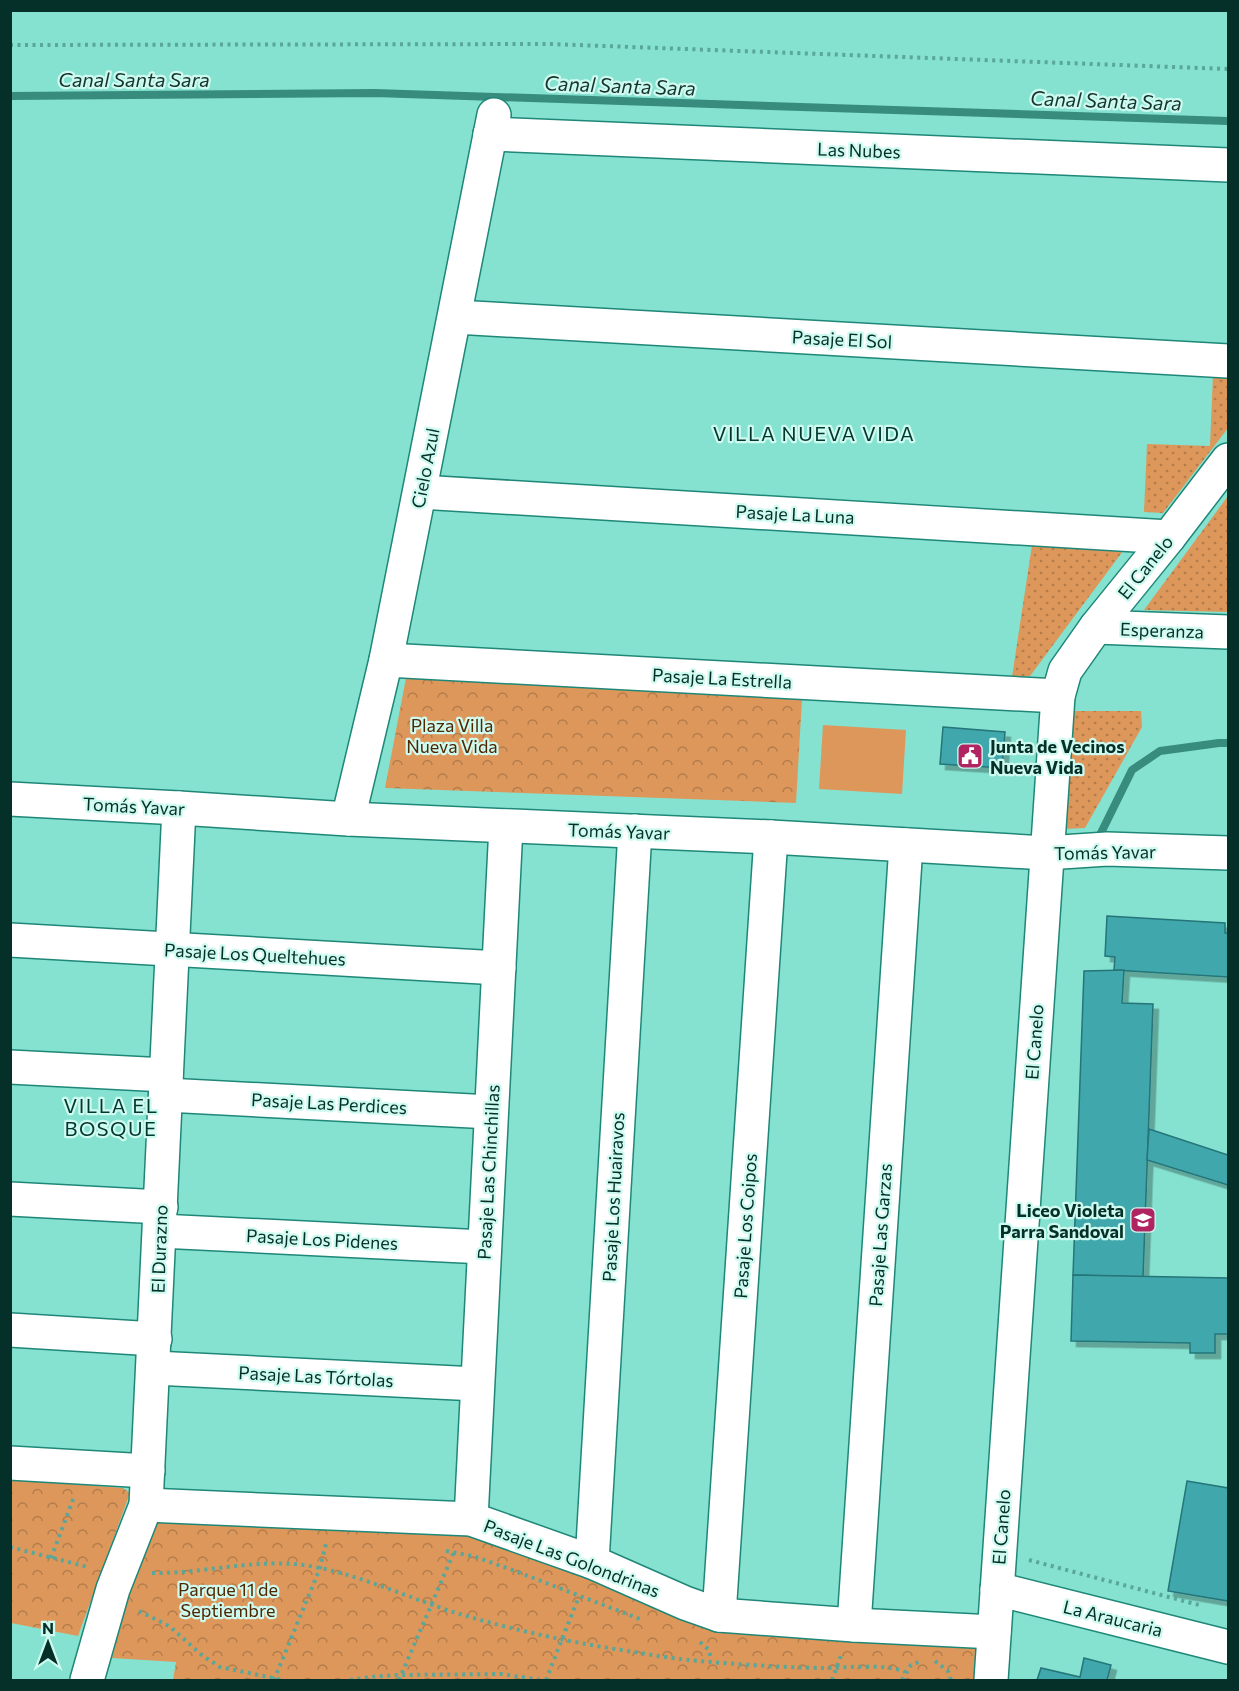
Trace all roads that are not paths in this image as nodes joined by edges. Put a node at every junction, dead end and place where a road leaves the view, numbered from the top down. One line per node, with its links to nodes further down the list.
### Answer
1 (492, 124): 2 (street, Las Nubes); 3 (street, Cielo Azul)
2 (1228, 165)
3 (456, 317): 4 (street, Pasaje El Sol); 6 (street, Cielo Azul)
4 (1228, 361)
5 (1228, 460): 7 (street, El Canelo)
6 (420, 492): 7 (street, Pasaje La Luna); 10 (street, Cielo Azul)
7 (1170, 537): 8 (street, El Canelo)
8 (1096, 627): 9 (street, Esperanza); 11 (street, El Canelo)
9 (1228, 632)
10 (386, 660): 11 (street, Pasaje La Estrella); 14 (street, Cielo Azul)
11 (1058, 696): 19 (street, El Canelo)
12 (10, 800): 13 (street, Tomás Yavar)
13 (179, 808): 14 (street, Tomás Yavar); 22 (street, El Durazno)
14 (348, 819): 15 (street, Tomás Yavar)
15 (506, 826): 16 (street, Tomás Yavar); 23 (street, Pasaje Las Chinchillas)
16 (634, 831): 17 (street, Tomás Yavar); 37 (street, Pasaje Los Huairavos)
17 (771, 837): 18 (street, Tomás Yavar); 39 (street, Pasaje Los Coipos)
18 (906, 845): 19 (street, Tomás Yavar); 41 (street, Pasaje Las Garzas)
19 (1046, 853): 20 (street, Tomás Yavar); 38 (street, El Canelo)
20 (1228, 853)
21 (10, 940): 22 (street, Pasaje Los Queltehues)
22 (172, 949): 23 (street, Pasaje Los Queltehues); 25 (street, El Durazno)
23 (499, 968): 26 (street, Pasaje Las Chinchillas)
24 (10, 1067): 25 (street, Pasaje Las Perdices)
25 (166, 1085): 26 (street, Pasaje Las Perdices); 28 (street, El Durazno)
26 (491, 1112): 29 (street, Pasaje Las Chinchillas)
27 (10, 1199): 28 (street, Pasaje Los Pidenes)
28 (161, 1219): 29 (street, Pasaje Los Pidenes); 31 (street, El Durazno)
29 (484, 1247): 32 (street, Pasaje Las Chinchillas)
30 (10, 1330): 31 (street, Pasaje Las Tórtolas)
31 (154, 1353): 32 (street, Pasaje Las Tórtolas); 34 (street, El Durazno)
32 (477, 1384): 36 (street, Pasaje Las Chinchillas)
33 (10, 1463): 34 (street)
34 (148, 1471): 35 (street, El Durazno)
35 (146, 1505): 36 (street, Pasaje Las Golondrinas); 43 (street, El Durazno)
36 (471, 1519): 37 (street, Pasaje Las Golondrinas)
37 (592, 1562): 39 (street, Pasaje Las Golondrinas)
38 (997, 1589): 40 (street, El Canelo); 42 (street, La Araucaria)
39 (719, 1615): 41 (street, Pasaje Las Golondrinas)
40 (994, 1632): 41 (street, Pasaje Las Golondrinas); 44 (street, El Canelo)
41 (848, 1637)
42 (1228, 1647)
43 (87, 1680)
44 (991, 1680)

